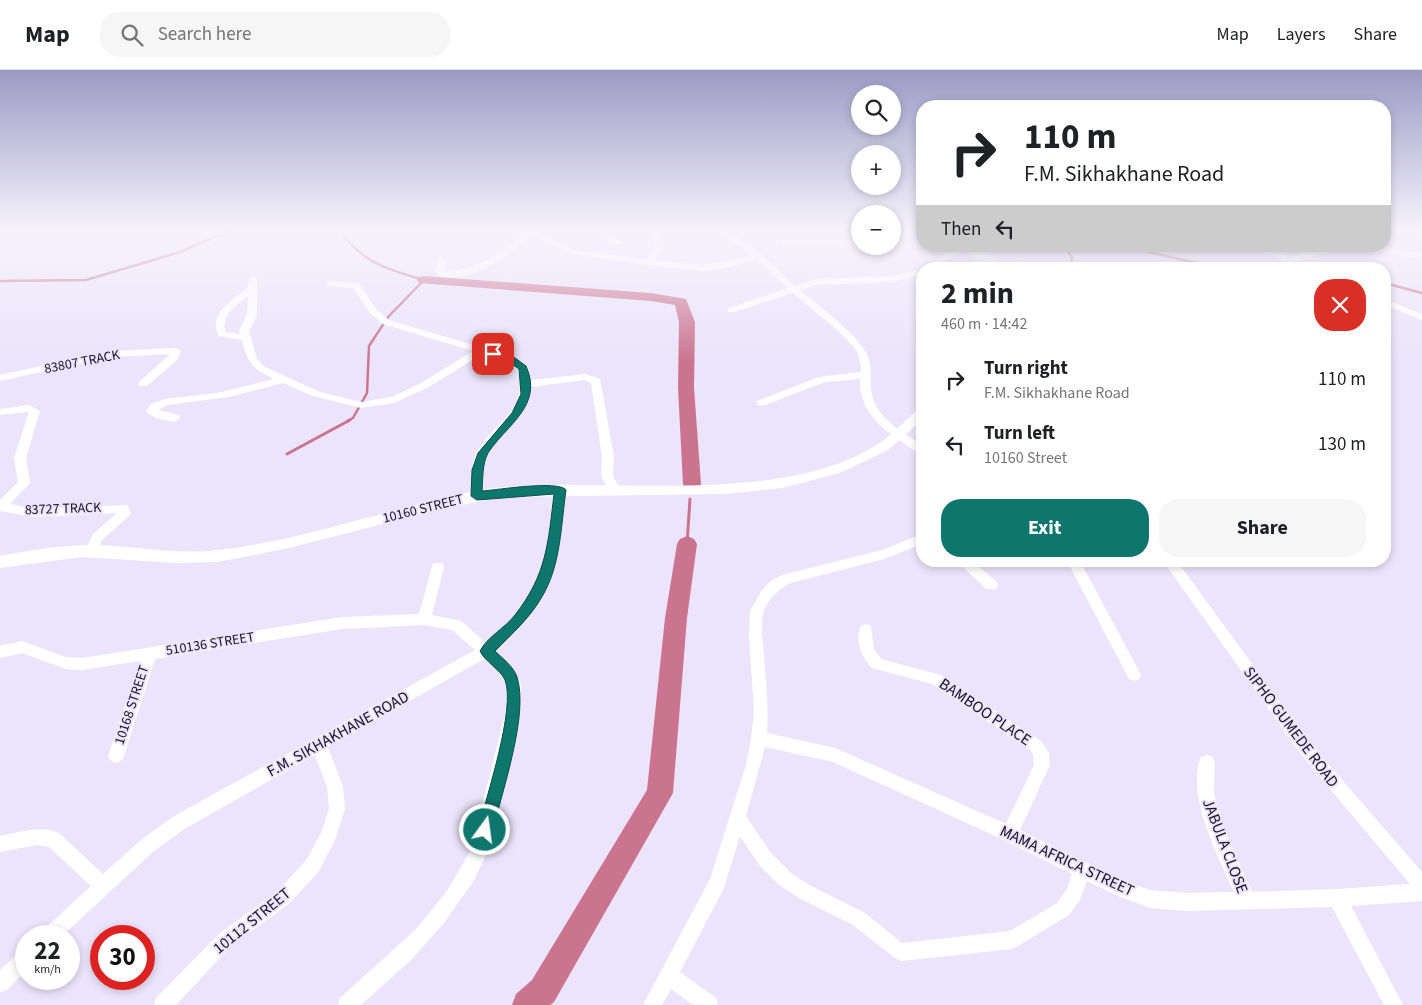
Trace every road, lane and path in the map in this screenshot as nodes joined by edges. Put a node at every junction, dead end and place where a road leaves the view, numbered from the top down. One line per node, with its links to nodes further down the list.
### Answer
1 (776, 274): 4 (street)
2 (915, 274): 4 (street)
3 (331, 284): 9 (street)
4 (793, 289): 6 (street); 10 (street)
5 (1391, 304): 7 (street)
6 (731, 310)
7 (1422, 317)
8 (245, 338): 8 (street); 12 (street)
9 (482, 350): 12 (street); 14 (street)
10 (867, 375): 15 (street); 19 (street)
11 (0, 378): 13 (street, 83807 TRACK)
12 (283, 379): 17 (street)
13 (143, 384)
14 (526, 384): 22 (street); 23 (street)
15 (761, 403)
16 (0, 412): 25 (street, 83727 TRACK)
17 (175, 418)
18 (916, 419): 19 (street, 10160 STREET)
19 (900, 435): 20 (street); 22 (street, 10160 STREET)
20 (916, 446)
21 (560, 490): 22 (street, 10160 STREET); 23 (street, 10160 STREET); 34 (street, F.M. SIKHAKHANE ROAD)
22 (614, 490)
23 (477, 496): 25 (street, 10160 STREET)
24 (916, 541): 38 (street)
25 (91, 552): 26 (street, 10160 STREET)
26 (0, 562)
27 (438, 566): 32 (street)
28 (970, 567): 31 (street)
29 (1076, 567): 37 (street)
30 (1174, 567): 46 (street, SIPHO GUMEDE ROAD)
31 (990, 585)
32 (424, 619): 34 (street, 510136 STREET); 36 (street, 510136 STREET)
33 (866, 630): 43 (street, BAMBOO PLACE)
34 (486, 651): 39 (street, F.M. SIKHAKHANE ROAD); 56 (street, 510136 STREET)
35 (0, 652): 36 (street, 510136 STREET)
36 (149, 654): 40 (street, 10168 STREET)
37 (1134, 675)
38 (759, 739): 42 (street); 43 (street, MAMA AFRICA STREET)
39 (319, 744): 47 (street, F.M. SIKHAKHANE ROAD); 55 (street, 10112 STREET)
40 (116, 756)
41 (1207, 762): 50 (street, JABULA CLOSE)
42 (738, 818): 45 (street); 53 (street)
43 (1010, 834): 45 (street, MAMA AFRICA STREET)
44 (0, 844): 47 (street)
45 (1082, 870): 50 (street, MAMA AFRICA STREET)
46 (1422, 885)
47 (102, 886): 51 (street, F.M. SIKHAKHANE ROAD)
48 (1422, 892): 49 (street, MAMA AFRICA STREET)
49 (1337, 898): 50 (street, MAMA AFRICA STREET); 59 (street)
50 (1247, 901)
51 (61, 925)
52 (15, 969): 54 (street)
53 (669, 976): 57 (street); 58 (street)
54 (0, 983)
55 (163, 1005)
56 (346, 1005)
57 (652, 1005)
58 (709, 1005)
59 (1394, 1005)

